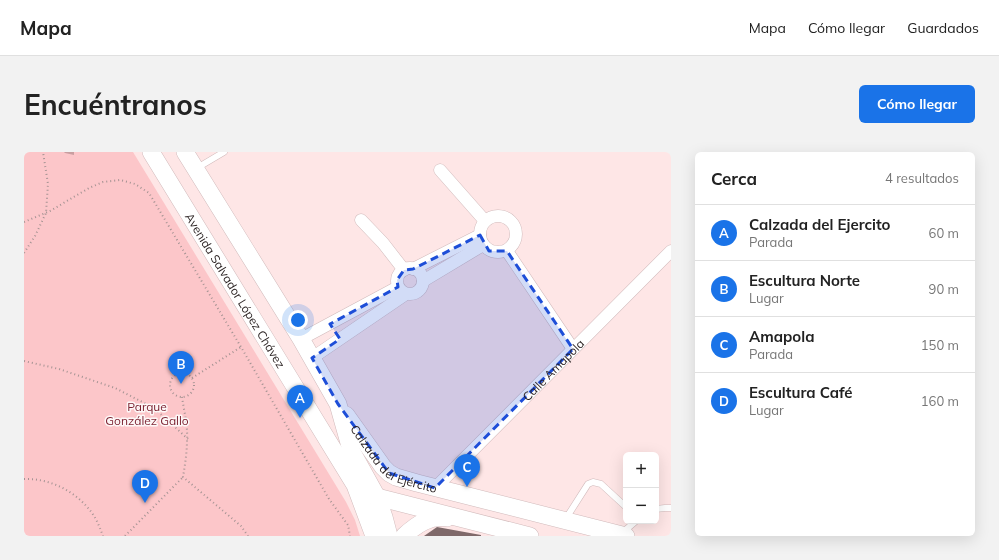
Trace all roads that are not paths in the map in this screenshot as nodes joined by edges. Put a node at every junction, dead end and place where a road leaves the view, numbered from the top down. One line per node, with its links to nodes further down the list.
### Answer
1 (151, 152): 20 (main road, Avenida Salvador López Chávez)
2 (186, 152): 4 (main road)
3 (224, 152): 4 (lane)
4 (196, 169): 15 (main road)
5 (440, 170): 7 (street)
6 (361, 220): 11 (street)
7 (485, 221): 8 (street); 9 (street)
8 (481, 240): 9 (street); 11 (street); 12 (street)
9 (507, 251): 17 (street)
10 (671, 251): 17 (street, Calle Amapola)
11 (409, 269): 12 (street); 13 (street)
12 (423, 281): 13 (street)
13 (402, 291): 14 (street); 16 (street)
14 (330, 324): 15 (street); 16 (street)
15 (301, 339): 18 (main road)
16 (340, 339): 18 (street)
17 (573, 349): 21 (street, Calle Amapola)
18 (312, 358): 19 (main road)
19 (338, 404): 21 (main road, Calzada del Ejército); 22 (main road)
20 (356, 485): 22 (main road, Calzada del Ejército); 30 (main road, Avenida Salvador López Chávez)
21 (435, 488): 26 (main road, Calzada del Ejército)
22 (377, 497): 27 (main road, Calzada del Ejército); 31 (main road)
23 (623, 504): 26 (lane)
24 (671, 508): 25 (lane)
25 (659, 509)
26 (564, 520): 29 (main road, Calzada del Ejército)
27 (477, 522): 32 (main road); 33 (main road, Calzada del Ejército)
28 (633, 524): 29 (lane)
29 (623, 535)
30 (374, 536)
31 (389, 536)
32 (404, 536)
33 (530, 536)

